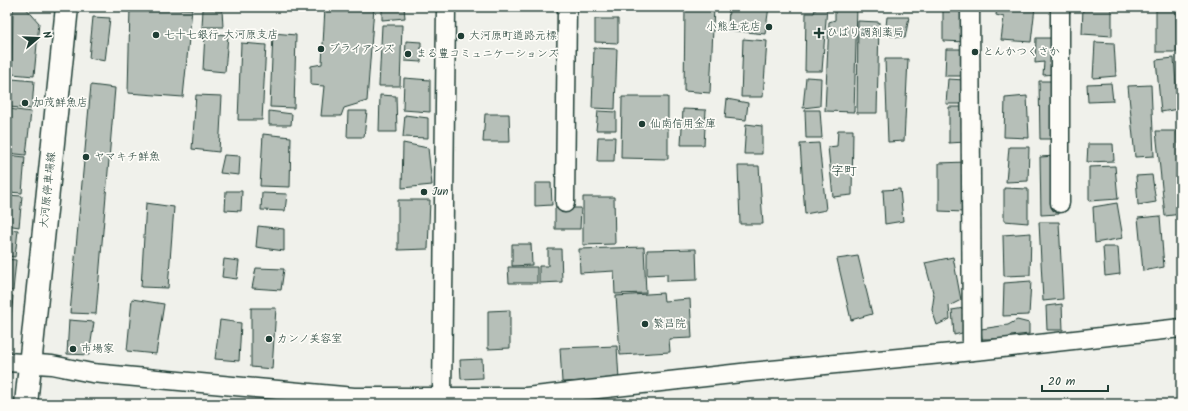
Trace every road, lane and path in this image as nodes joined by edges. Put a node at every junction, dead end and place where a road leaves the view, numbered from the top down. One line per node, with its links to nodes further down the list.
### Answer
1 (67, 7): 11 (main road, 大河原停車場線)
2 (446, 7): 12 (street)
3 (567, 7): 6 (street)
4 (970, 7): 9 (street)
5 (1060, 7): 7 (street)
6 (565, 203)
7 (1060, 203)
8 (1181, 328): 9 (street)
9 (972, 351): 12 (street)
10 (7, 362): 11 (street)
11 (30, 368): 12 (street); 13 (main road, 大河原停車場線)
12 (442, 398)
13 (26, 404)

